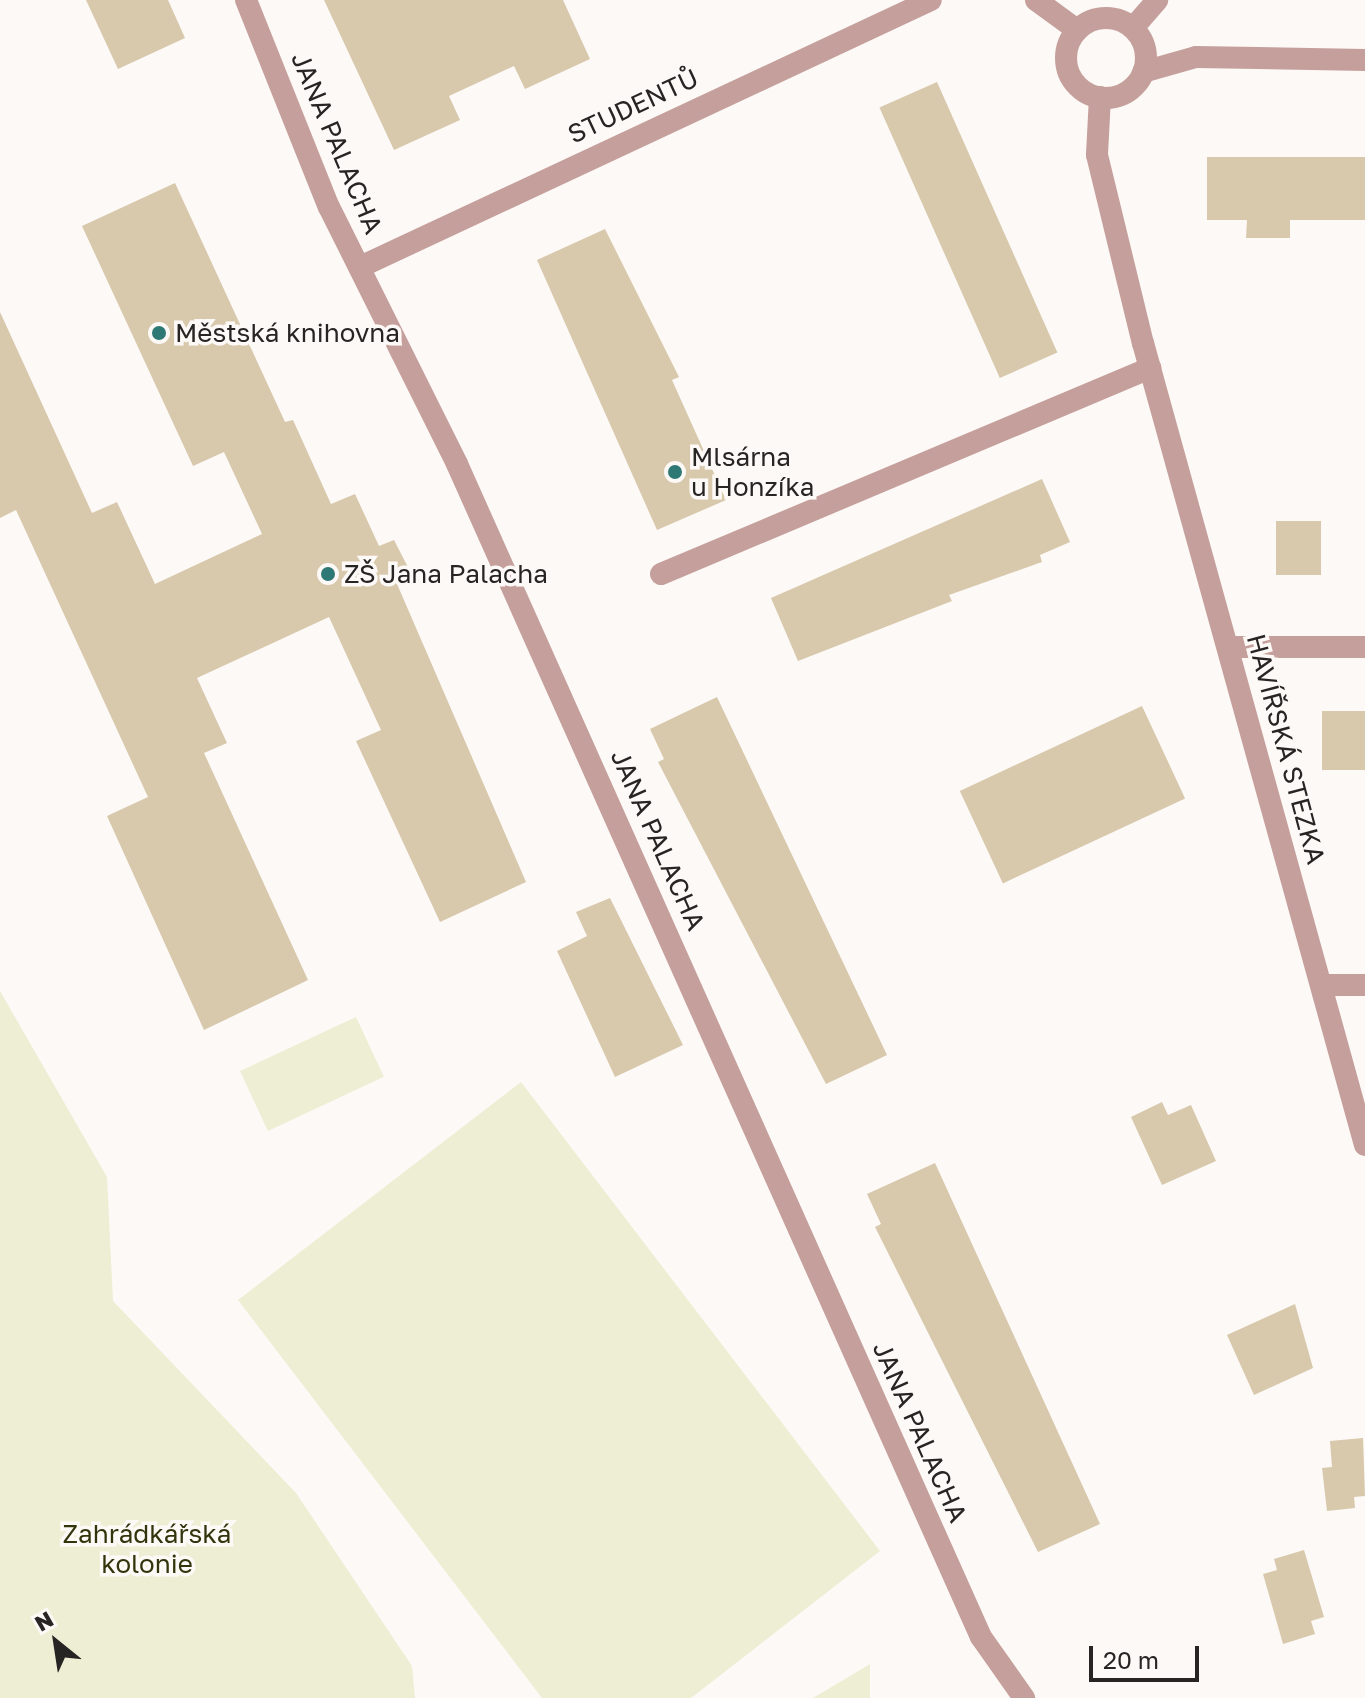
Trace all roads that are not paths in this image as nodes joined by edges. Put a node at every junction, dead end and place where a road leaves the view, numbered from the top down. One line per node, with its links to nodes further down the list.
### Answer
1 (246, 0): 10 (street, JANA PALACHA)
2 (931, 0): 10 (street, STUDENTŮ)
3 (1036, 0): 6 (street)
4 (1157, 0): 5 (street)
5 (1133, 28): 6 (street); 8 (street)
6 (1077, 30): 9 (street)
7 (1365, 60): 8 (street)
8 (1143, 72): 9 (street)
9 (1100, 97): 11 (street, HAVÍŘSKÁ STEZKA)
10 (360, 267): 18 (street, JANA PALACHA)
11 (1150, 368): 12 (street); 13 (street, HAVÍŘSKÁ STEZKA)
12 (661, 574)
13 (1229, 647): 14 (street); 15 (street, HAVÍŘSKÁ STEZKA)
14 (1365, 647)
15 (1323, 985): 16 (street); 17 (street, HAVÍŘSKÁ STEZKA)
16 (1365, 985)
17 (1365, 1145)
18 (1024, 1698)

